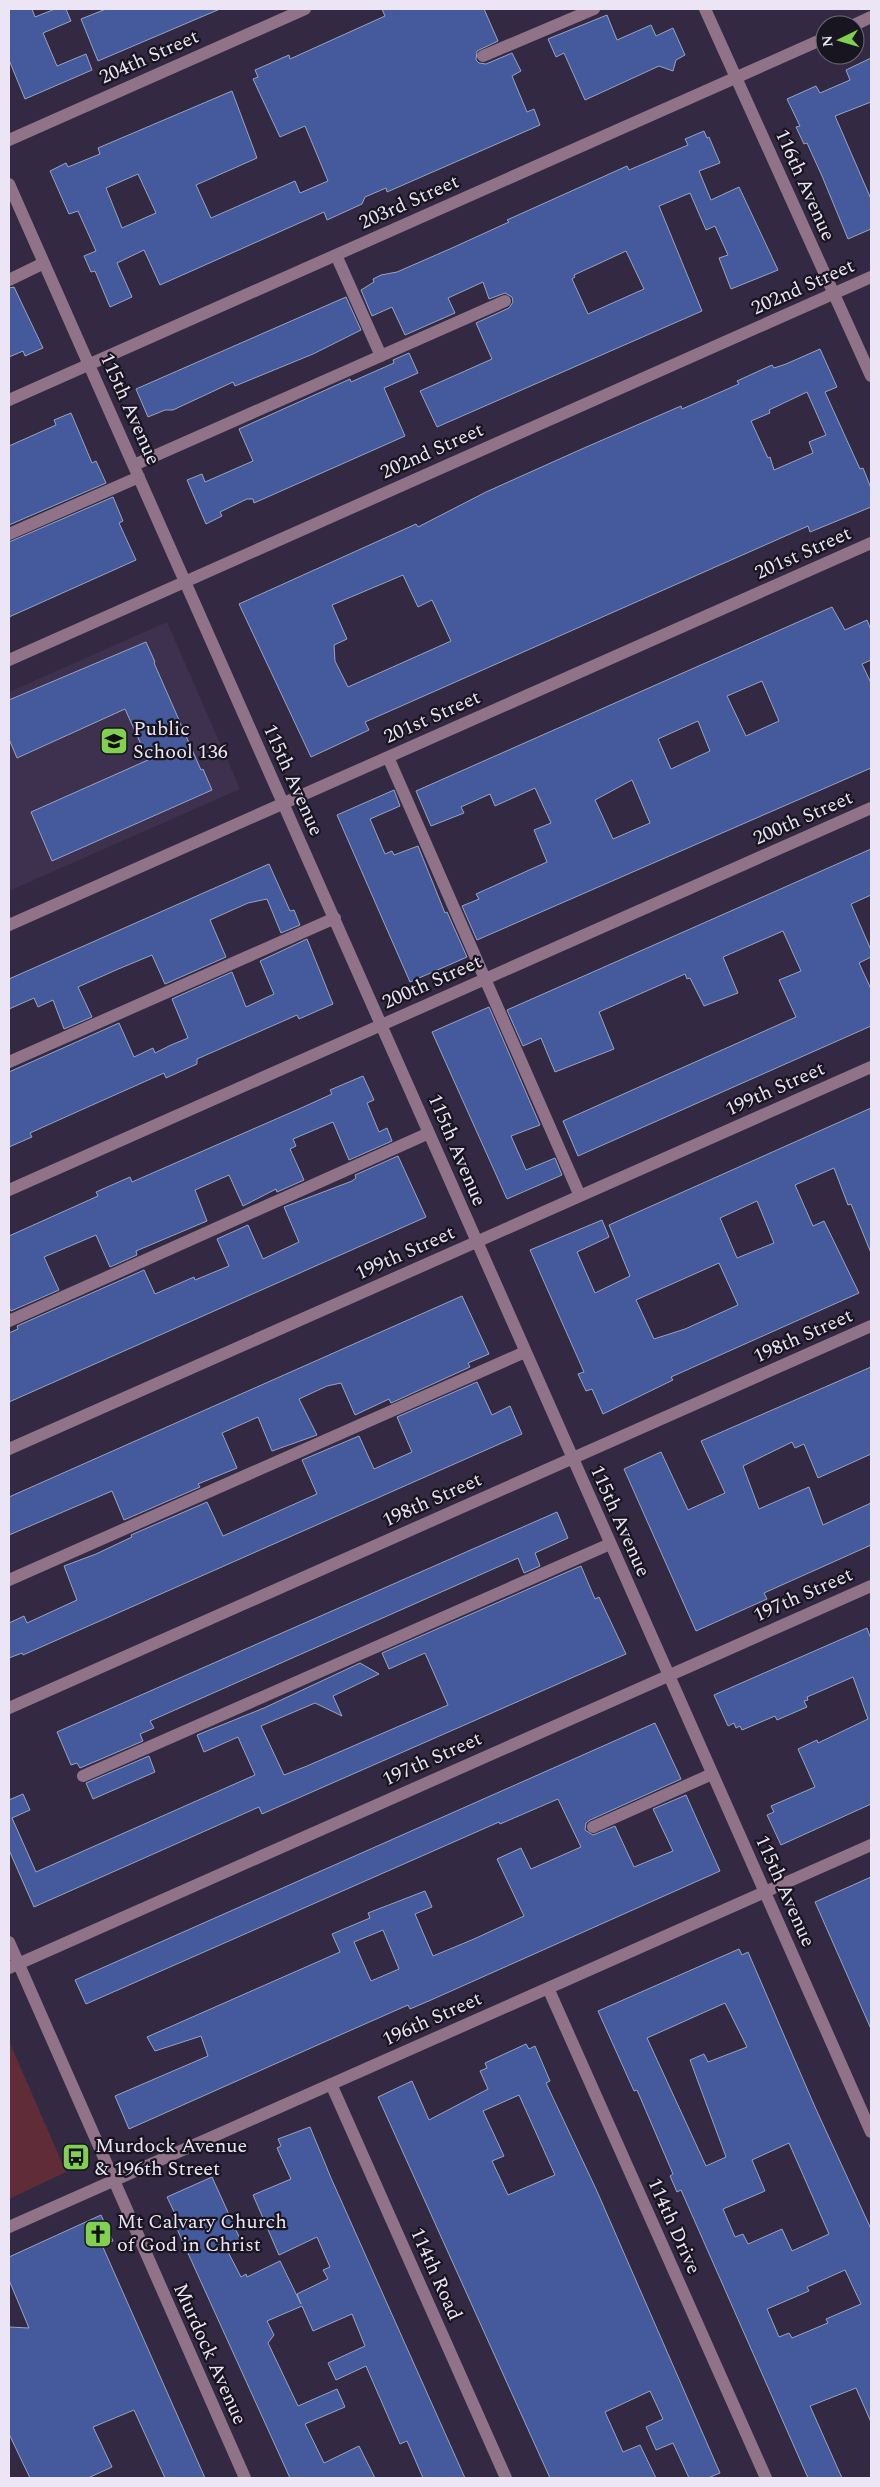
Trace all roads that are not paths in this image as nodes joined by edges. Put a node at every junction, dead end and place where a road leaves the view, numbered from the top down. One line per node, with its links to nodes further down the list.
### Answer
1 (305, 9): 7 (street, 204th Street)
2 (594, 9): 5 (street)
3 (705, 9): 6 (street, 116th Avenue)
4 (815, 42): 6 (street, 203rd Street)
5 (483, 56)
6 (735, 77): 9 (street, 203rd Street); 13 (street, 116th Avenue)
7 (9, 140)
8 (9, 184): 10 (street, 115th Avenue)
9 (336, 255): 15 (street); 16 (street, 203rd Street)
10 (44, 263): 12 (street); 16 (street, 115th Avenue)
11 (871, 277): 13 (street, 202nd Street)
12 (9, 280)
13 (833, 293): 17 (street, 116th Avenue); 22 (street, 202nd Street)
14 (505, 301): 15 (street)
15 (382, 356): 19 (street)
16 (90, 365): 18 (street, 203rd Street); 19 (street, 115th Avenue)
17 (871, 376)
18 (9, 400)
19 (136, 471): 20 (street); 22 (street, 115th Avenue)
20 (9, 534)
21 (871, 543): 24 (street, 201st Street)
22 (185, 582): 23 (street, 202nd Street); 25 (street, 115th Avenue)
23 (9, 660)
24 (388, 757): 25 (street, 201st Street); 29 (street)
25 (283, 804): 27 (street, 115th Avenue); 28 (street, 201st Street)
26 (871, 808): 29 (street, 200th Street)
27 (335, 918): 30 (street, 115th Avenue); 31 (street)
28 (9, 925)
29 (486, 979): 30 (street, 200th Street); 35 (street)
30 (383, 1025): 33 (street, 115th Avenue); 34 (street, 200th Street)
31 (9, 1062)
32 (871, 1067): 35 (street, 199th Street)
33 (430, 1133): 36 (street, 115th Avenue); 37 (street)
34 (9, 1190)
35 (580, 1196): 36 (street, 199th Street)
36 (477, 1242): 39 (street, 115th Avenue); 40 (street, 199th Street)
37 (9, 1321)
38 (871, 1326): 41 (street, 198th Street)
39 (525, 1352): 41 (street, 115th Avenue); 43 (street)
40 (9, 1449)
41 (572, 1459): 42 (street, 115th Avenue); 46 (street, 198th Street)
42 (610, 1544): 45 (street, 115th Avenue); 48 (street)
43 (9, 1580)
44 (871, 1586): 45 (street, 197th Street)
45 (668, 1675): 47 (street, 115th Avenue); 53 (street, 197th Street)
46 (9, 1708)
47 (712, 1774): 49 (street); 51 (street, 115th Avenue)
48 (84, 1776)
49 (593, 1827)
50 (871, 1845): 51 (street, 196th Street)
51 (765, 1892): 54 (street, 196th Street); 56 (street, 115th Avenue)
52 (9, 1942): 53 (street, Murdock Avenue)
53 (13, 1966): 57 (street, Murdock Avenue)
54 (548, 1988): 55 (street, 196th Street); 61 (street, 114th Drive)
55 (331, 2084): 57 (street, 196th Street); 60 (street, 114th Road)
56 (871, 2132)
57 (113, 2181): 58 (street, 196th Street); 59 (street, Murdock Avenue)
58 (9, 2228)
59 (245, 2478)
60 (506, 2478)
61 (766, 2478)

